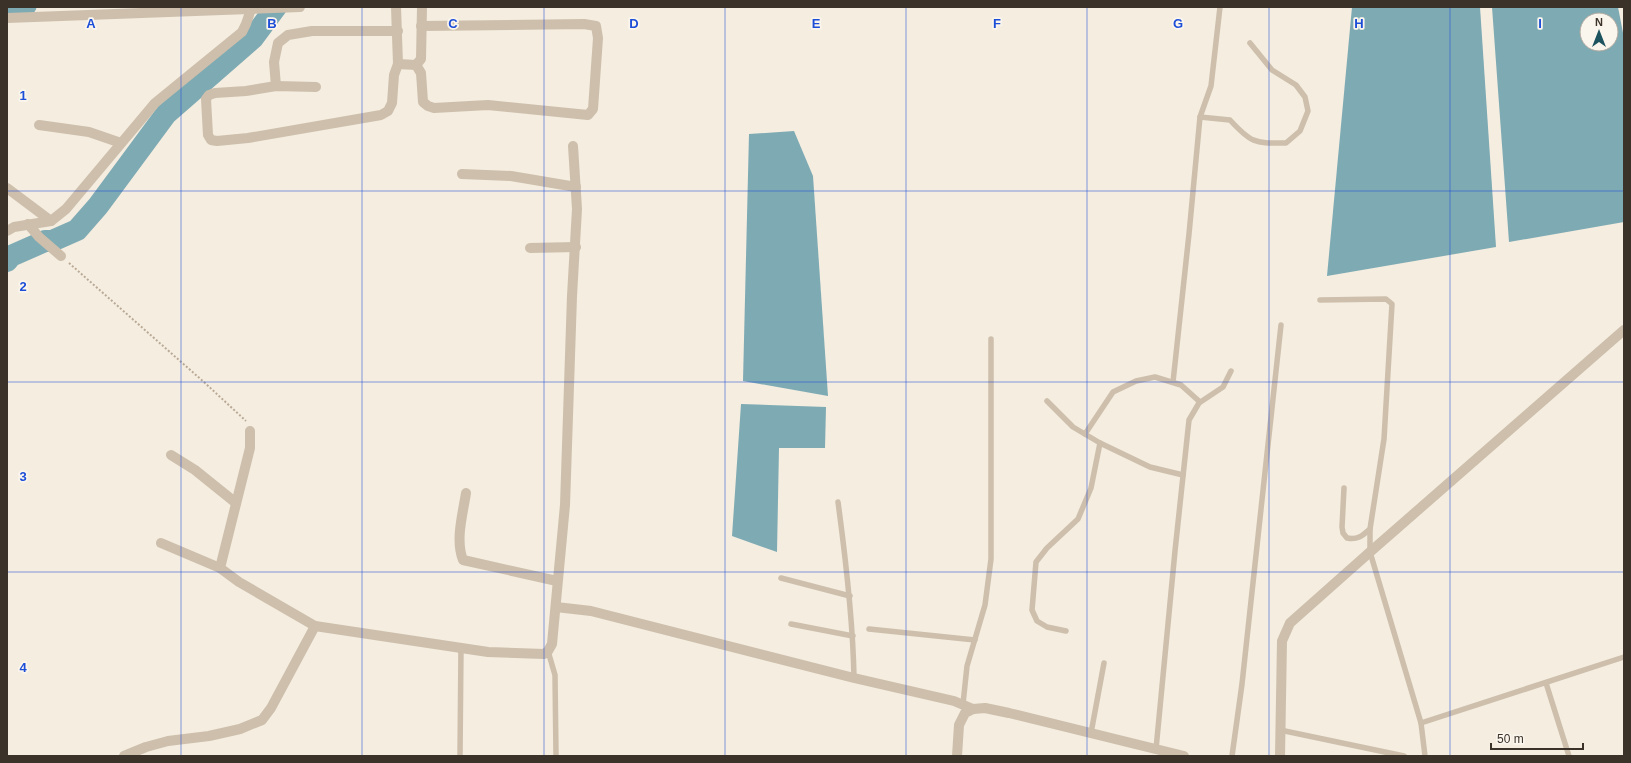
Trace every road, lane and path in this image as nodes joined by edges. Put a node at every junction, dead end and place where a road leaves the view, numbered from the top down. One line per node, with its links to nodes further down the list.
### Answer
1 (296, 7): 2 (street); 6 (street)
2 (300, 7)
3 (396, 7): 9 (street)
4 (422, 7): 8 (street)
5 (1220, 7): 15 (lane)
6 (257, 8): 7 (street); 17 (street)
7 (7, 18)
8 (421, 26): 12 (street); 12 (street)
9 (398, 31): 11 (street); 13 (street)
10 (1250, 43): 15 (lane)
11 (398, 64): 12 (street); 13 (street)
12 (416, 65)
13 (276, 86): 14 (street)
14 (316, 87)
15 (1200, 117): 33 (lane)
16 (40, 125): 17 (street)
17 (121, 143): 22 (street)
18 (573, 146): 20 (street)
19 (462, 174): 20 (street)
20 (576, 187): 25 (street)
21 (7, 188): 22 (street)
22 (51, 221): 23 (street)
23 (28, 224): 24 (street); 27 (street)
24 (7, 231)
25 (576, 247): 26 (street); 50 (street)
26 (530, 248)
27 (61, 256): 36 (path)
28 (1320, 300): 45 (lane)
29 (1281, 325): 76 (lane)
30 (1624, 330): 47 (street)
31 (991, 339): 58 (lane)
32 (1231, 371): 35 (lane)
33 (1173, 382): 35 (lane); 37 (lane)
34 (1047, 401): 37 (lane)
35 (1200, 402): 40 (lane)
36 (250, 431): 44 (street)
37 (1085, 434): 38 (lane)
38 (1100, 443): 40 (lane); 56 (lane)
39 (171, 455): 44 (street)
40 (1183, 474): 70 (lane)
41 (1344, 488): 45 (lane)
42 (466, 493): 50 (street)
43 (838, 502): 51 (lane)
44 (236, 503): 48 (street)
45 (1370, 529): 47 (lane)
46 (161, 543): 48 (street)
47 (1370, 552): 67 (lane); 68 (street)
48 (220, 568): 54 (street)
49 (781, 578): 51 (lane)
50 (558, 581): 52 (street)
51 (850, 596): 57 (lane)
52 (556, 607): 60 (street); 63 (street)
53 (790, 624): 57 (lane)
54 (316, 626): 59 (street); 71 (street)
55 (870, 629): 58 (lane)
56 (1066, 631)
57 (853, 636): 63 (lane)
58 (975, 640): 65 (lane)
59 (461, 647): 60 (street); 72 (lane)
60 (548, 651): 73 (lane)
61 (1624, 658): 64 (lane)
62 (1104, 663): 69 (lane)
63 (854, 678): 65 (street)
64 (1546, 683): 67 (lane); 80 (lane)
65 (963, 704): 66 (street)
66 (973, 709): 69 (street); 74 (street)
67 (1421, 723): 79 (lane)
68 (1280, 730): 77 (street); 78 (lane)
69 (1091, 733): 70 (street)
70 (1156, 749): 75 (street)
71 (124, 756)
72 (460, 756)
73 (556, 756)
74 (958, 756)
75 (1184, 756)
76 (1232, 756)
77 (1280, 756)
78 (1404, 756)
79 (1425, 756)
80 (1569, 756)

